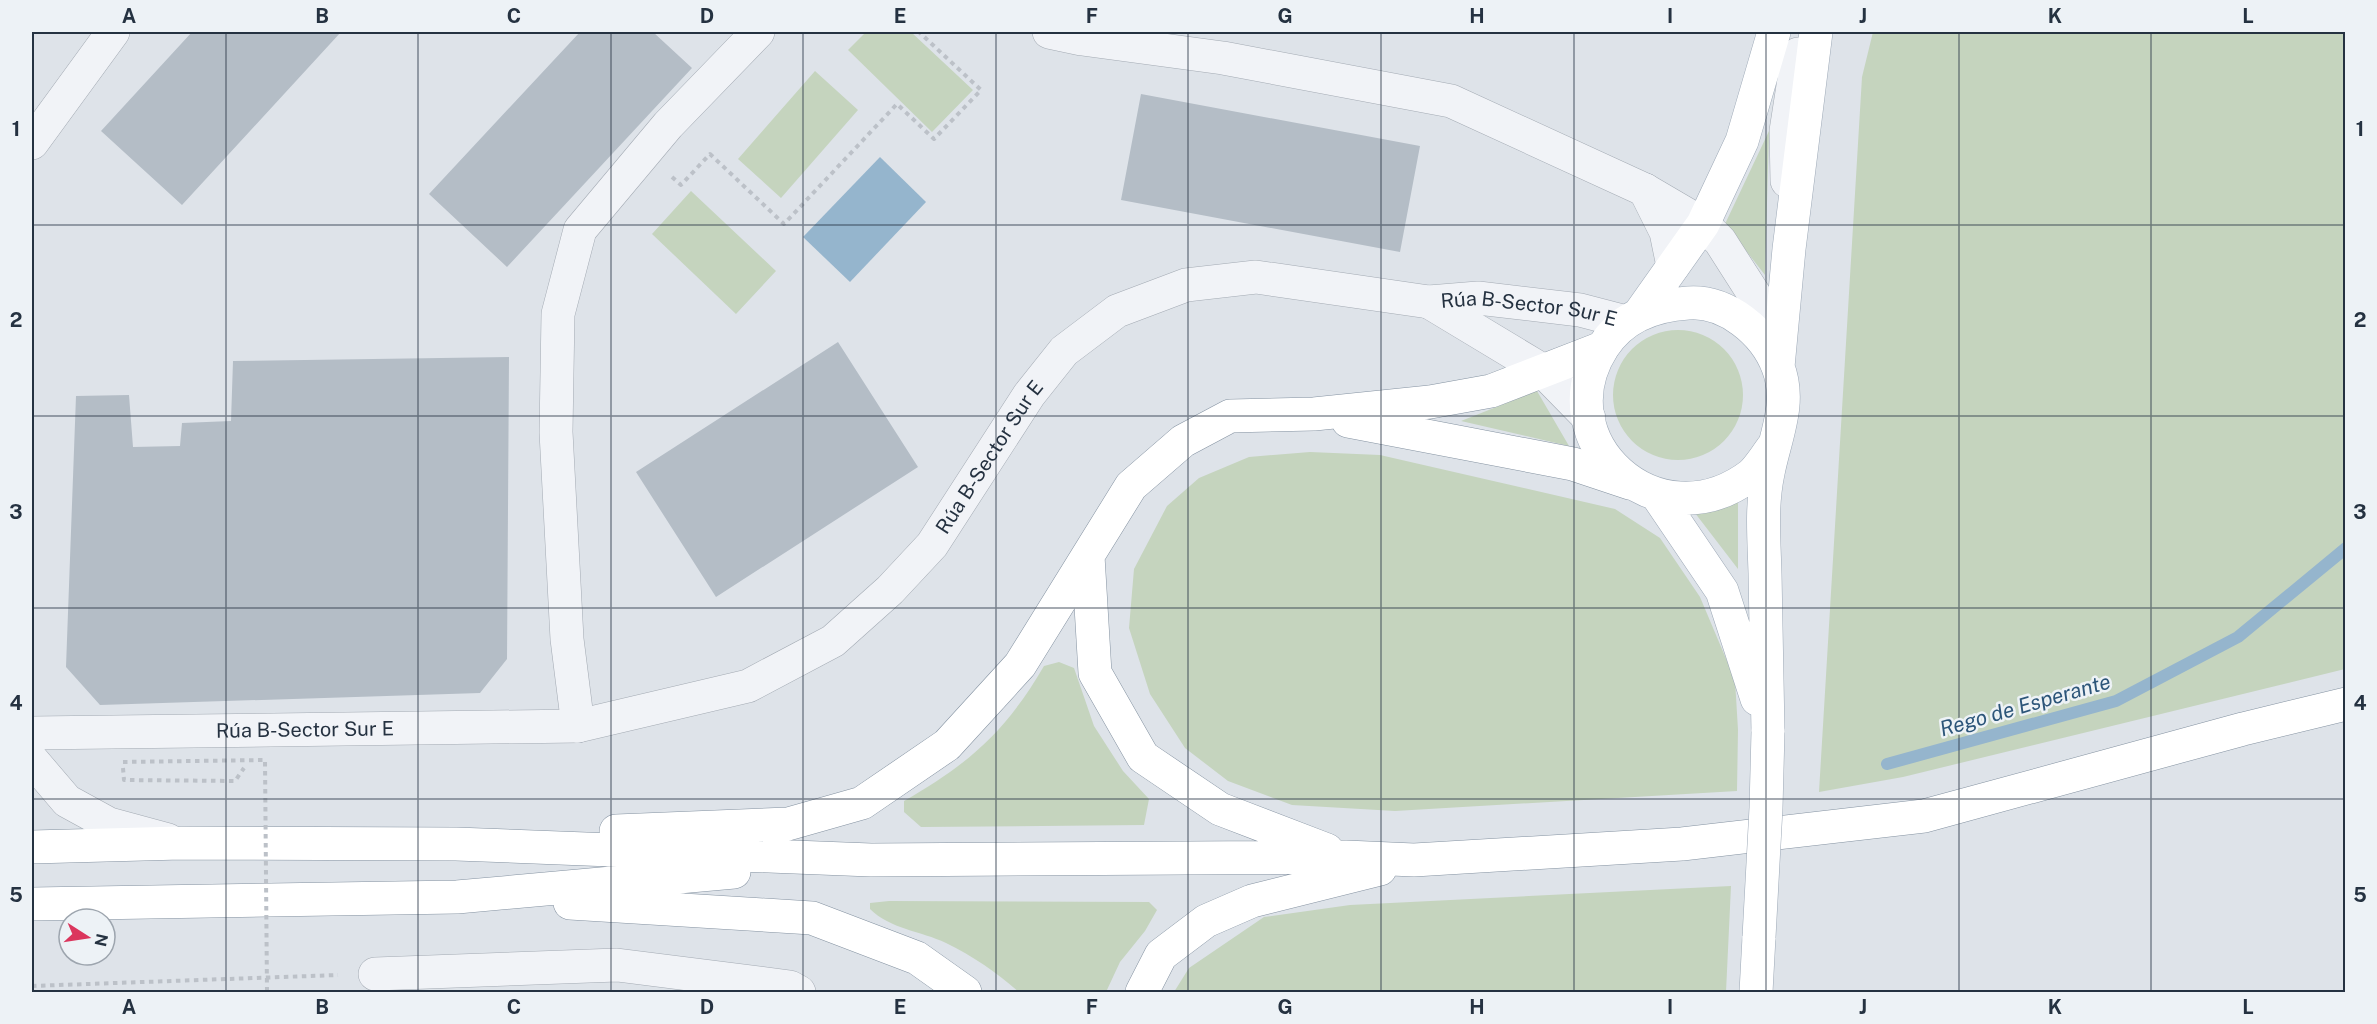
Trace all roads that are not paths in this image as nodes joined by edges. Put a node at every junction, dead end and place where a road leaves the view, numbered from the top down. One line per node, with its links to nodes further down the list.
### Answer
1 (113, 32): 7 (street)
2 (758, 32): 23 (street)
3 (1049, 32): 8 (street)
4 (1774, 32): 9 (main road)
5 (1801, 32): 10 (street)
6 (1816, 32): 10 (main road)
7 (32, 143)
8 (1645, 190): 9 (street); 11 (street)
9 (1703, 224): 11 (main road); 15 (street)
10 (1789, 249): 15 (main road)
11 (1673, 266): 13 (main road)
12 (1430, 302): 13 (street, Rúa B-Sector Sur E); 16 (street, Rúa B-Sector Sur E); 23 (street, Rúa B-Sector Sur E)
13 (1633, 318): 14 (main road); 15 (main road)
14 (1602, 348): 16 (main road); 18 (main road)
15 (1772, 354): 19 (main road)
16 (1542, 370): 17 (main road); 18 (street, Rúa B-Sector Sur E)
17 (1314, 414): 20 (main road); 21 (main road)
18 (1589, 418): 20 (main road)
19 (1773, 447): 20 (main road); 24 (main road)
20 (1644, 489): 24 (main road)
21 (1088, 556): 28 (main road); 30 (main road)
22 (2346, 704): 32 (main road)
23 (578, 726): 25 (street, Rúa B-Sector Sur E)
24 (1768, 732): 39 (main road, bridge)
25 (32, 734)
26 (32, 760): 27 (street)
27 (181, 843): 28 (main road); 29 (main road)
28 (456, 844): 31 (main road)
29 (32, 847)
30 (1346, 857): 31 (main road); 32 (main road)
31 (871, 860): 33 (main road)
32 (1414, 860): 38 (main road)
33 (457, 897): 34 (main road); 37 (main road)
34 (32, 904)
35 (375, 974): 36 (street)
36 (799, 993)
37 (965, 993)
38 (1142, 993)
39 (1756, 993)

